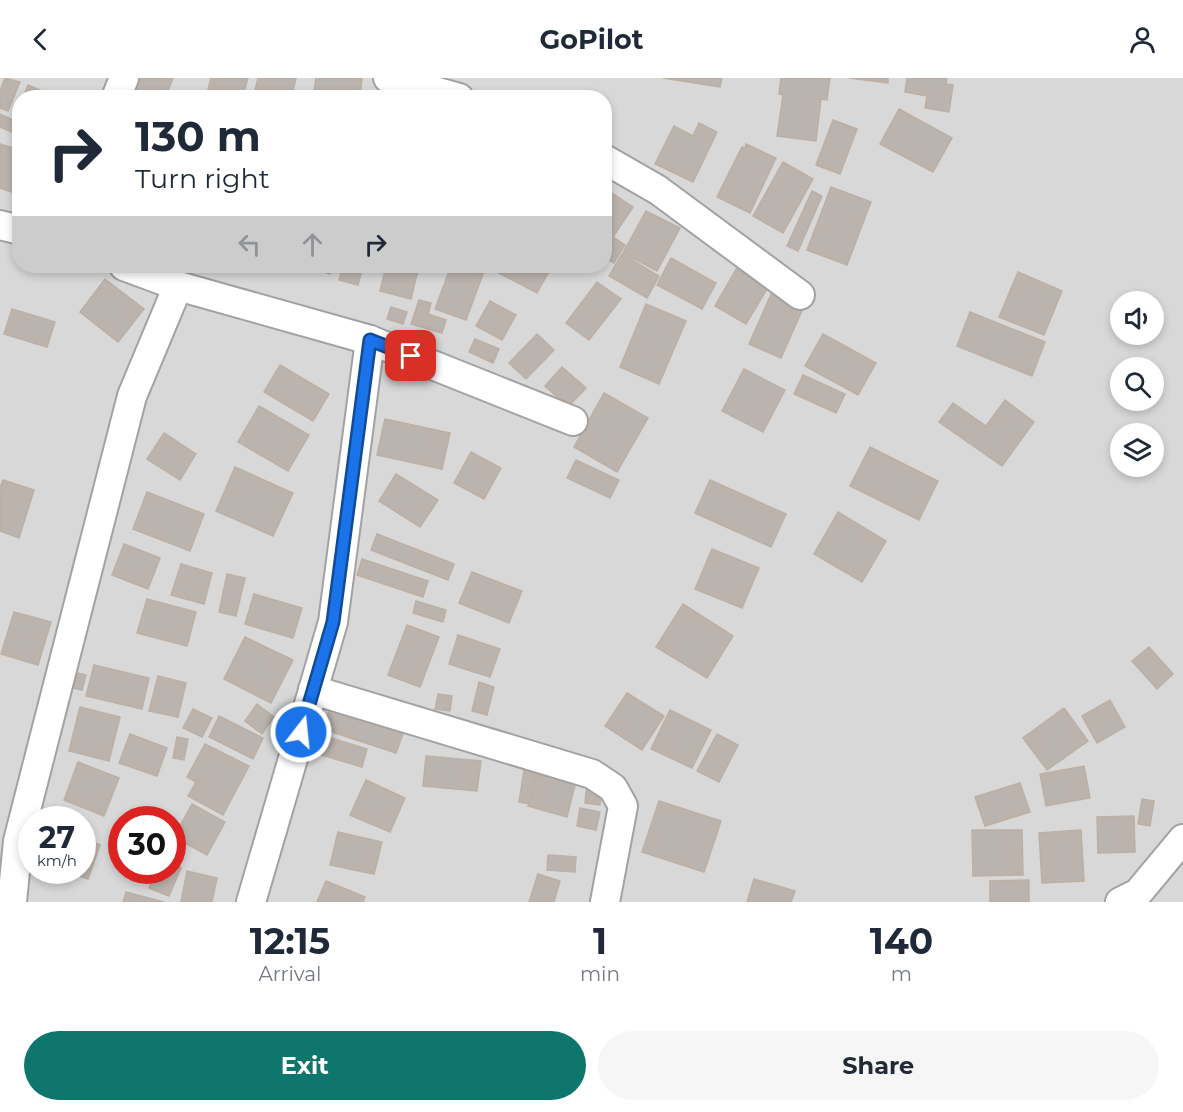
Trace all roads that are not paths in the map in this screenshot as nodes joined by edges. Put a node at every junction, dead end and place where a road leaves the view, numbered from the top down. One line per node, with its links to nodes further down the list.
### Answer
1 (388, 78): 2 (street)
2 (431, 90)
3 (612, 164): 6 (street)
4 (143, 273): 5 (street)
5 (178, 286): 7 (street); 10 (street)
6 (800, 295)
7 (370, 340): 8 (street); 9 (street)
8 (573, 421)
9 (314, 690): 13 (street); 14 (street)
10 (9, 839): 12 (street)
11 (1183, 839): 15 (street)
12 (12, 902)
13 (251, 902)
14 (605, 902)
15 (1120, 902)

